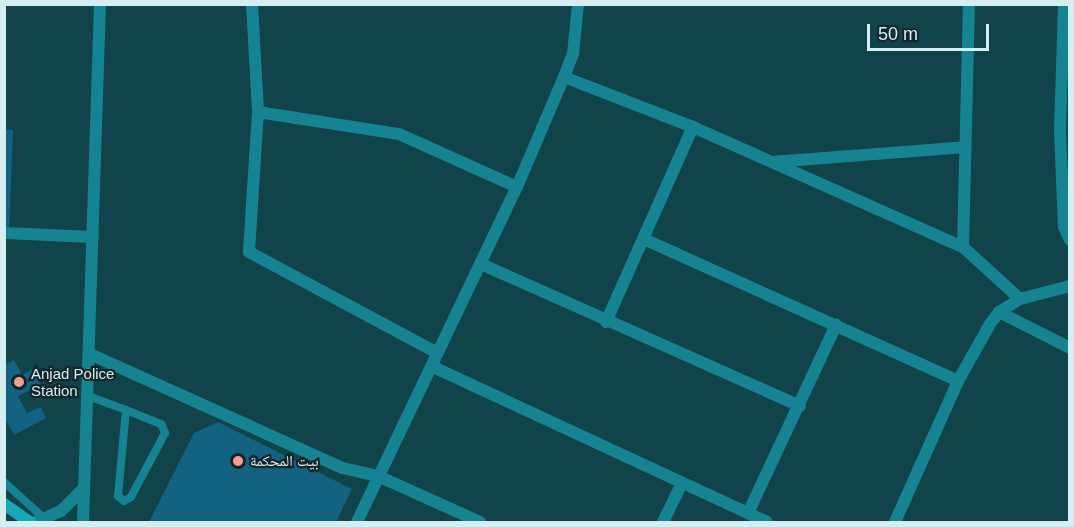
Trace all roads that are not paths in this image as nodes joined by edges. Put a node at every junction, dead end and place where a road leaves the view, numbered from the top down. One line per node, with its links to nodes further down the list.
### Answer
1 (100, 4): 13 (street)
2 (252, 4): 7 (street)
3 (578, 4): 6 (street)
4 (969, 4): 9 (street)
5 (1064, 4): 15 (street)
6 (564, 77): 8 (street); 11 (street)
7 (258, 111): 11 (street); 24 (street)
8 (693, 127): 10 (street); 14 (street)
9 (965, 147): 10 (street); 16 (street)
10 (769, 163): 16 (street)
11 (516, 187): 17 (street)
12 (4, 233): 13 (street)
13 (93, 237): 25 (street)
14 (646, 240): 21 (street); 22 (street)
15 (1070, 240)
16 (963, 247): 19 (street)
17 (481, 264): 21 (street); 24 (street)
18 (1070, 286): 19 (street)
19 (1020, 299): 20 (street)
20 (999, 312): 23 (street); 27 (street)
21 (606, 322): 29 (street)
22 (836, 326): 27 (street); 29 (street)
23 (1070, 348)
24 (437, 353): 26 (street)
25 (90, 354): 28 (street); 31 (street)
26 (431, 366): 31 (street); 33 (street)
27 (958, 381): 44 (street)
28 (88, 396): 30 (lane); 34 (street)
29 (800, 406): 36 (street)
30 (126, 410): 30 (lane)
31 (378, 476): 40 (street); 41 (street)
32 (4, 482): 37 (lane)
33 (682, 483): 36 (street); 42 (street)
34 (83, 489): 37 (street); 39 (street)
35 (4, 504): 38 (main road)
36 (748, 513): 43 (street)
37 (41, 521)
38 (30, 522)
39 (83, 522)
40 (357, 522)
41 (480, 522)
42 (663, 522)
43 (767, 522)
44 (895, 522)

